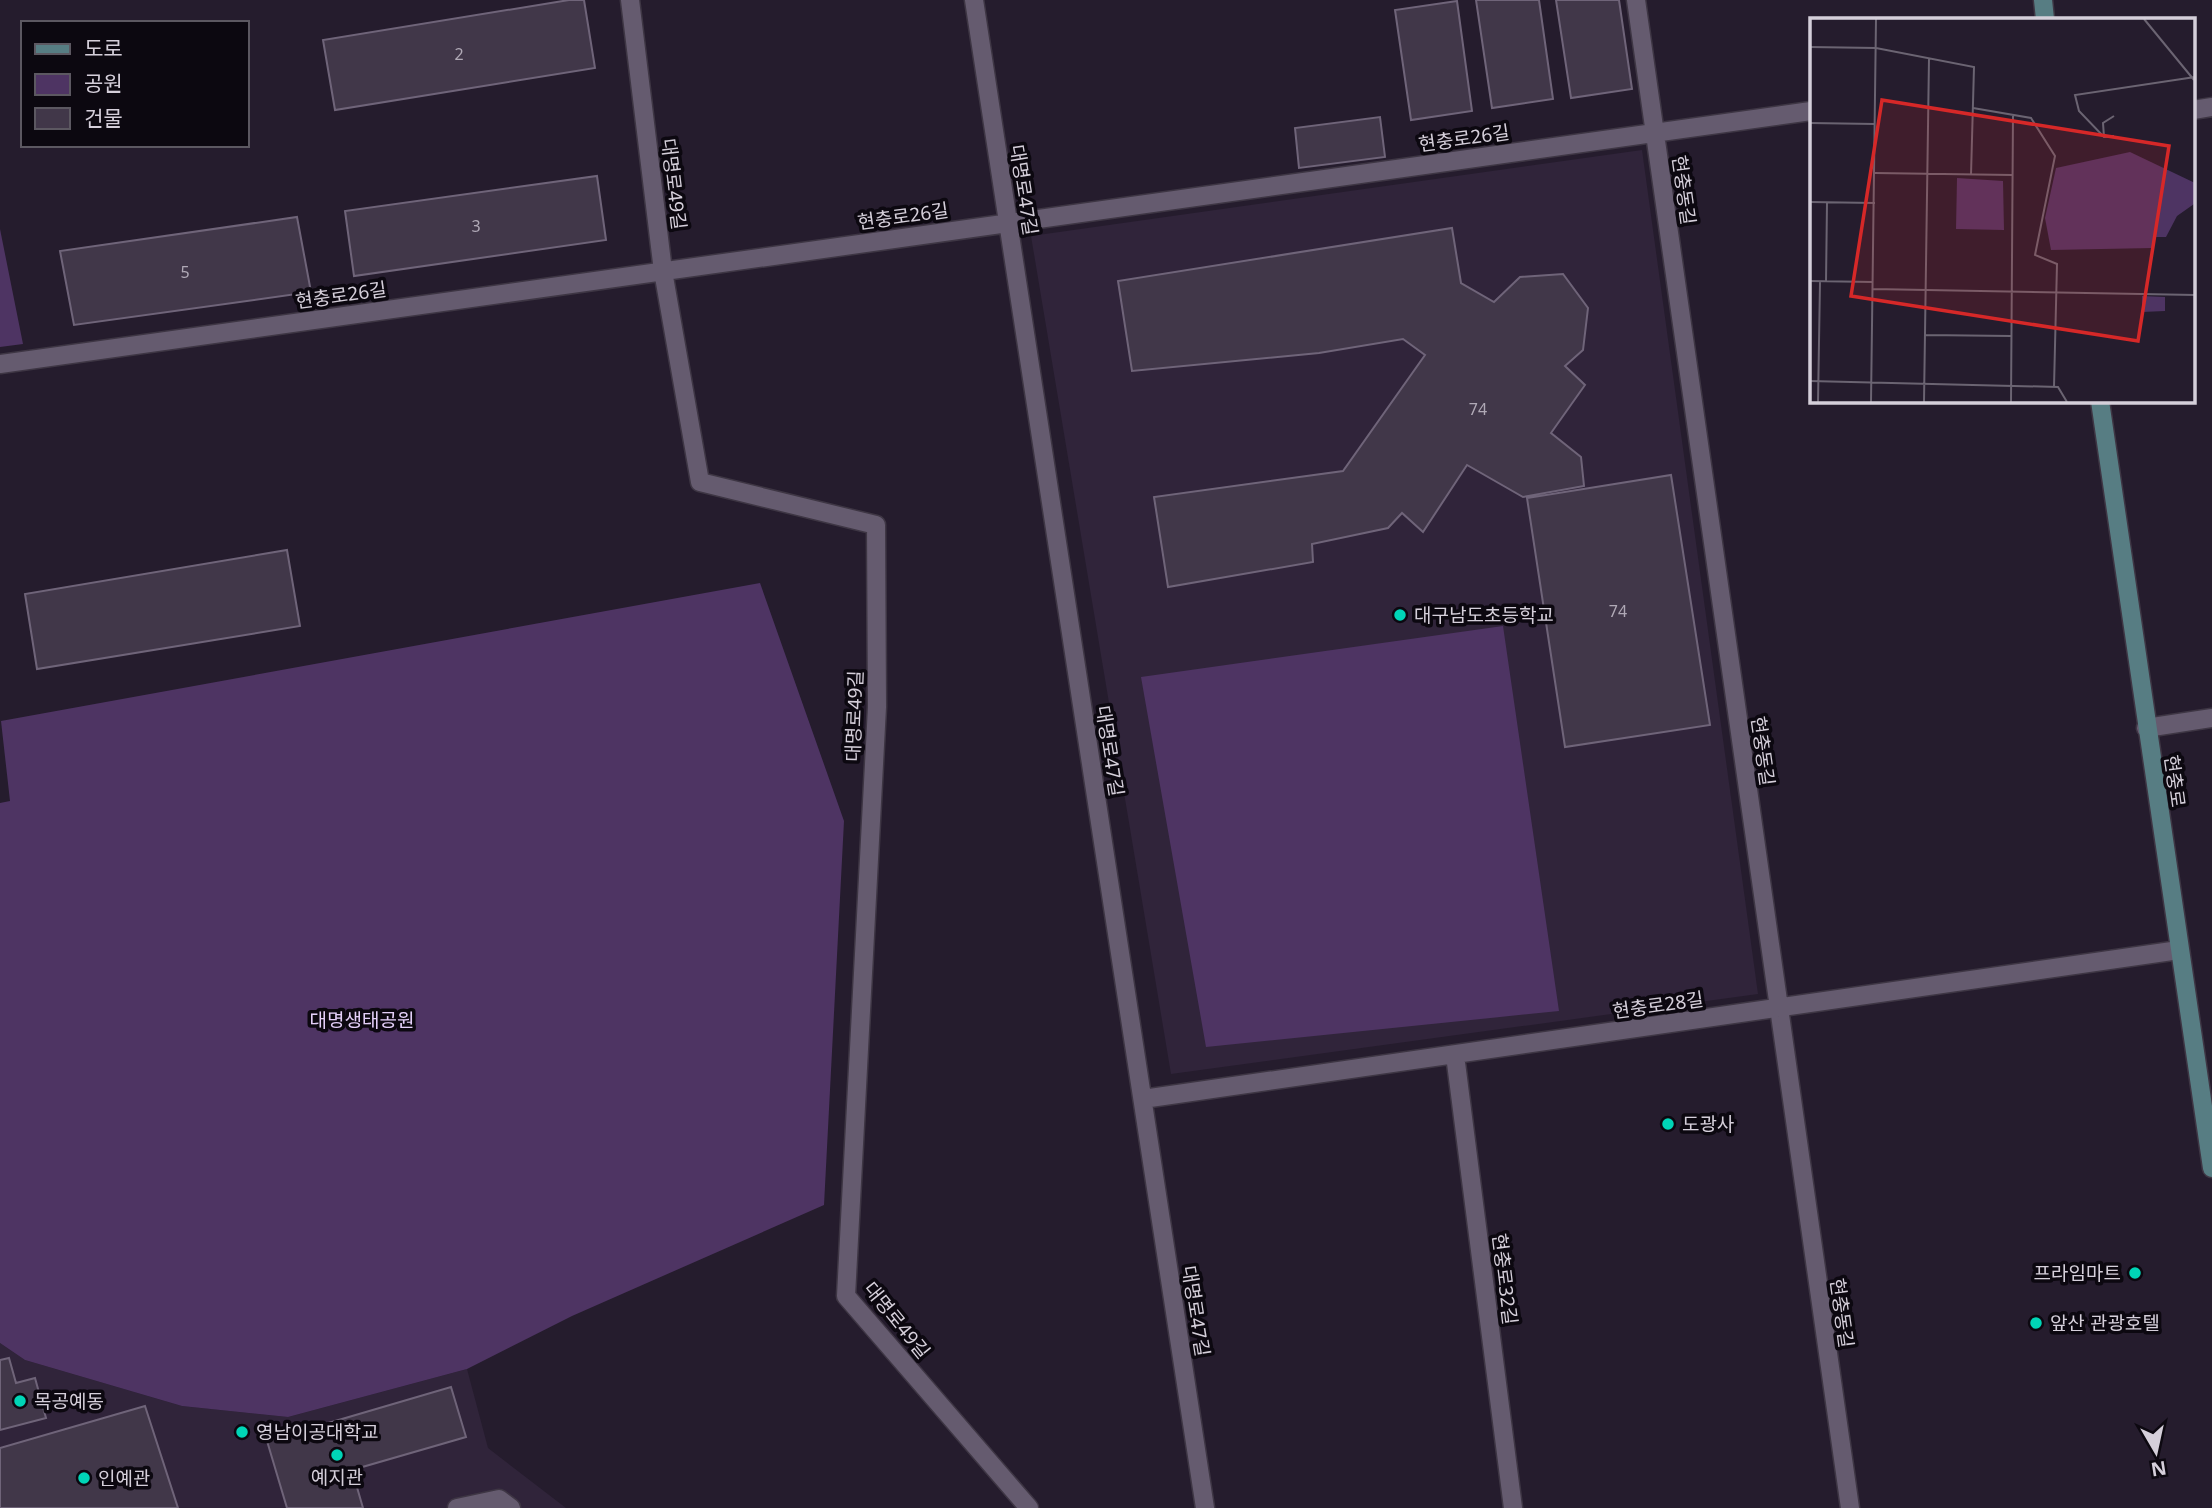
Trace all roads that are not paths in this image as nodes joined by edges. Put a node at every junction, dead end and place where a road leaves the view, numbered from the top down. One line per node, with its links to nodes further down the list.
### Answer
1 (630, 0): 11 (street, 대명로49길)
2 (974, 0): 10 (street, 대명로47길)
3 (1636, 0): 9 (street, 현충동길)
4 (2043, 0): 5 (main road)
5 (2045, 18)
6 (2212, 107): 8 (street)
7 (1810, 110): 9 (street, 현충로26길)
8 (2194, 110)
9 (1655, 132): 10 (street, 현충로26길); 17 (street, 현충동길)
10 (1008, 223): 11 (street, 현충로26길); 19 (street, 대명로47길)
11 (663, 271): 12 (street, 현충로26길); 23 (street, 대명로49길)
12 (0, 364)
13 (2100, 402): 15 (main road, 현충로)
14 (2212, 718): 15 (street)
15 (2146, 728): 16 (main road, 현충로)
16 (2179, 950): 17 (street, 현충로28길); 20 (main road, 현충로)
17 (1778, 1009): 18 (street, 현충로28길); 26 (street, 현충동길)
18 (1455, 1055): 19 (street, 현충로28길); 25 (street, 현충로32길)
19 (1143, 1099): 24 (street, 대명로47길)
20 (2212, 1168)
21 (503, 1505): 22 (street)
22 (457, 1508)
23 (1029, 1508)
24 (1205, 1508)
25 (1513, 1508)
26 (1850, 1508)

